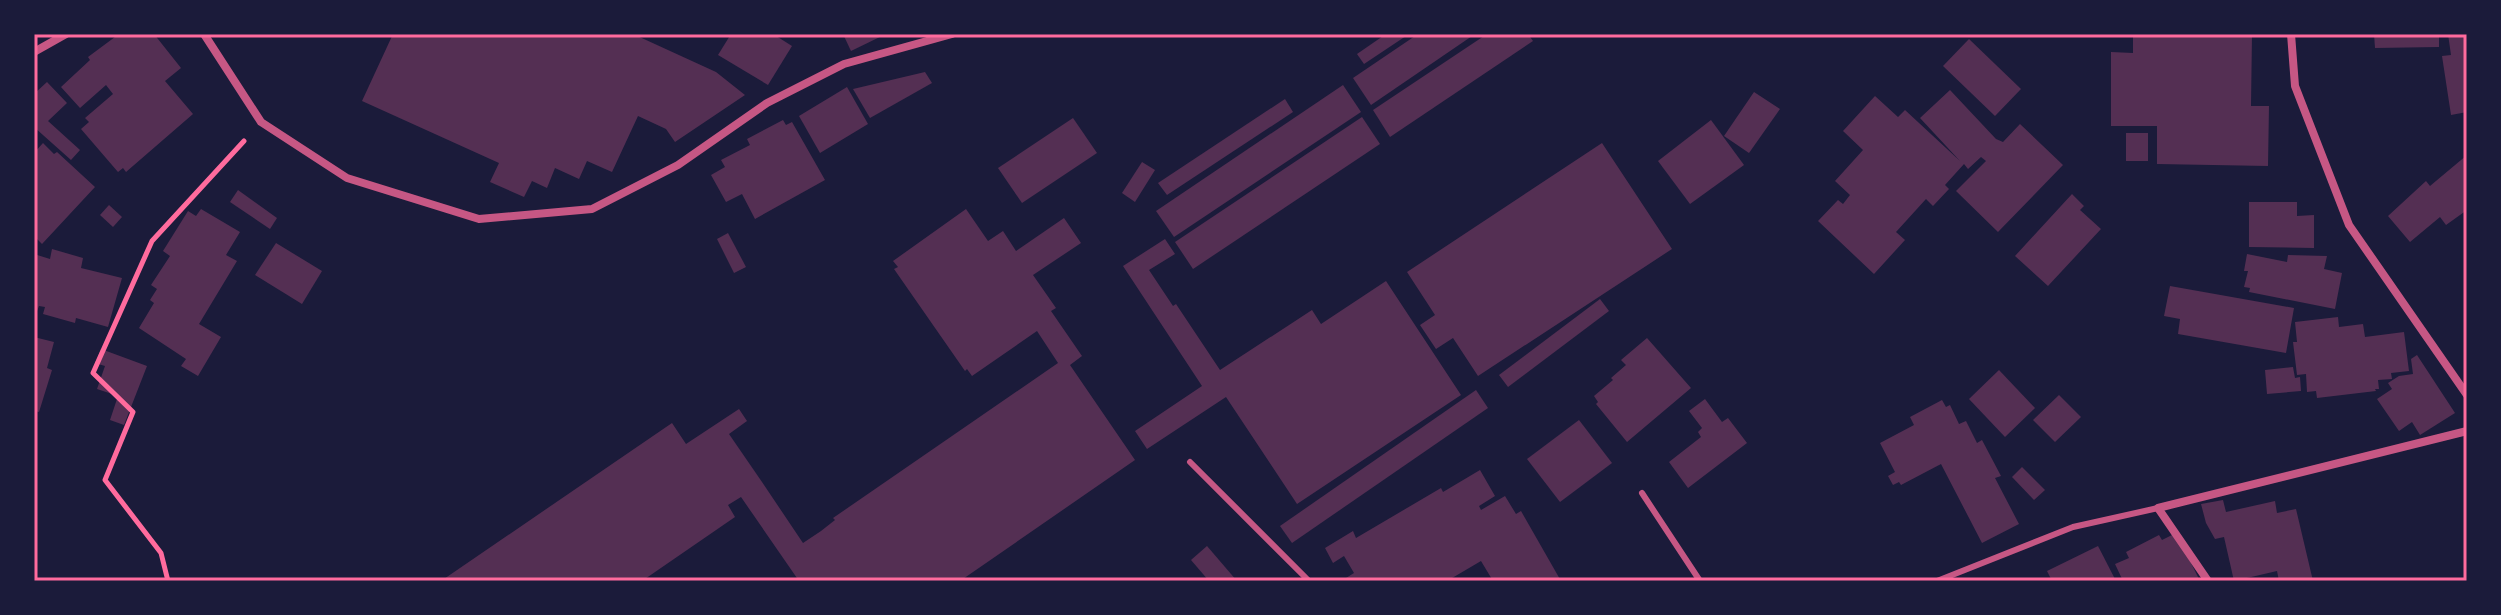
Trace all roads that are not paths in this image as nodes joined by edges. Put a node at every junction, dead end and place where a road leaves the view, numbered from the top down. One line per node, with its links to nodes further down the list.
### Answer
1 (66, 34): 5 (street)
2 (204, 34): 3 (street)
3 (952, 34)
4 (2291, 34): 6 (street)
5 (34, 52)
6 (2467, 395)
7 (2467, 431): 10 (street)
8 (1190, 462): 11 (lane)
9 (1642, 493): 12 (lane)
10 (2158, 508): 13 (lane); 14 (street)
11 (1309, 581)
12 (1700, 581)
13 (1937, 581)
14 (2208, 581)

